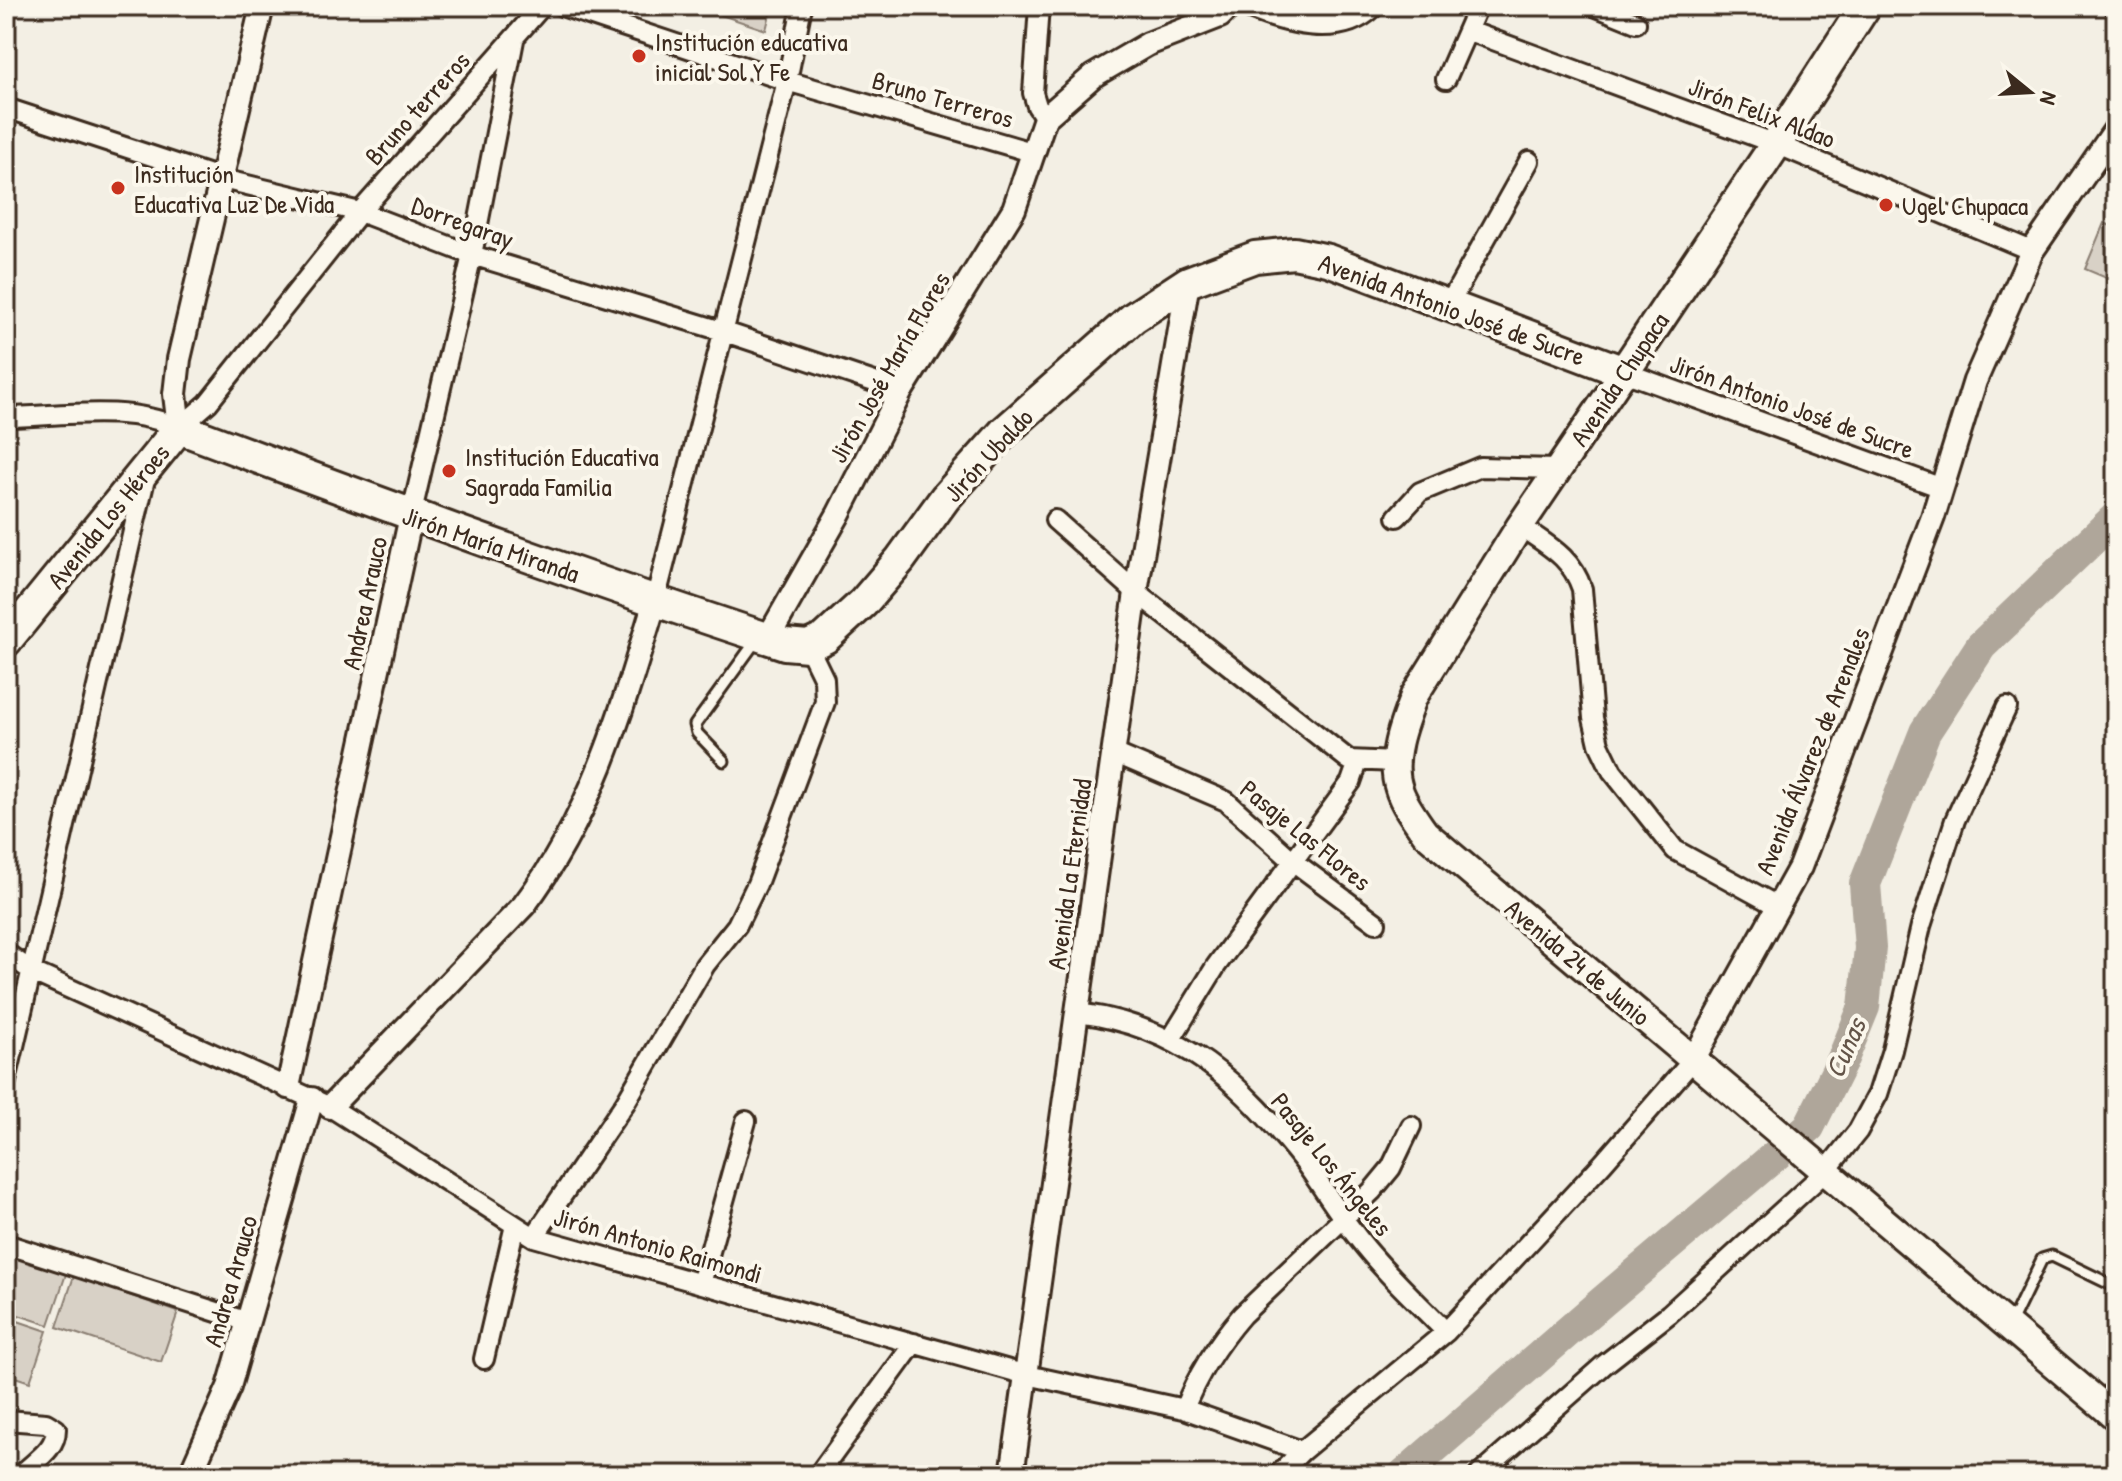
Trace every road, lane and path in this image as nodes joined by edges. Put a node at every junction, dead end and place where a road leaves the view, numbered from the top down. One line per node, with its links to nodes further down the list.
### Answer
1 (262, 6): 23 (street)
2 (542, 6): 14 (street, Bruno terreros)
3 (562, 6): 16 (street, Bruno Terreros)
4 (802, 6): 16 (street)
5 (1039, 6): 18 (street)
6 (1230, 6): 18 (street)
7 (1248, 6): 8 (street)
8 (1372, 6)
9 (1478, 6): 13 (street)
10 (1594, 6): 12 (street)
11 (1865, 6): 20 (highway, Avenida Chupaca)
12 (1636, 23)
13 (1469, 31): 15 (street); 20 (street, Jirón Felix Aldao)
14 (514, 37): 24 (street, Bruno terreros); 26 (street, Andrea Arauco)
15 (1446, 79)
16 (787, 81): 21 (street, Bruno Terreros); 29 (street)
17 (6, 108): 23 (street, Dorregaray)
18 (1045, 118): 21 (street, Jirón José María Flores)
19 (2116, 129): 25 (street, Avenida Álvarez de Arenales)
20 (1776, 144): 25 (street, Jirón Felix Aldao); 30 (highway, Avenida Chupaca)
21 (1035, 153): 31 (street, Jirón José María Flores)
22 (1529, 161): 28 (street)
23 (222, 179): 24 (street, Dorregaray); 33 (street)
24 (360, 212): 26 (street, Dorregaray); 33 (street, Bruno terreros)
25 (2032, 251): 36 (street, Avenida Álvarez de Arenales)
26 (472, 255): 29 (street, Dorregaray); 37 (street, Andrea Arauco)
27 (1188, 282): 28 (highway, Avenida Antonio José de Sucre); 41 (street, Avenida La Eternidad); 45 (highway, Jirón Ubaldo)
28 (1448, 306): 30 (highway, Avenida Antonio José de Sucre)
29 (722, 331): 31 (street, Dorregaray); 42 (street)
30 (1624, 372): 35 (main road, Avenida Chupaca); 36 (street, Jirón Antonio José de Sucre)
31 (901, 391): 43 (street, Jirón José María Flores)
32 (6, 417): 33 (street)
33 (179, 428): 34 (highway, Avenida Los Héroes); 37 (highway, Jirón María Miranda)
34 (147, 468): 44 (highway, Avenida Los Héroes); 55 (street)
35 (1558, 469): 38 (street); 40 (main road, Avenida Chupaca)
36 (1942, 488): 52 (street, Avenida Álvarez de Arenales)
37 (411, 516): 42 (highway, Jirón María Miranda); 60 (street, Andrea Arauco)
38 (1397, 517)
39 (1055, 520): 41 (street)
40 (1520, 526): 50 (main road, Avenida Chupaca); 52 (street)
41 (1136, 592): 47 (street, Avenida La Eternidad); 49 (street)
42 (655, 601): 43 (highway, Jirón María Miranda); 61 (street)
43 (764, 637): 45 (highway, Jirón María Miranda); 48 (lane)
44 (6, 641)
45 (808, 646): 67 (street)
46 (2007, 707): 64 (street)
47 (1114, 753): 51 (street, Pasaje Las Flores); 56 (street, Avenida La Eternidad)
48 (724, 761)
49 (1358, 762): 50 (street); 51 (street)
50 (1396, 762): 58 (main road, Avenida 24 de Junio)
51 (1294, 862): 53 (street, Pasaje Las Flores); 57 (street)
52 (1779, 907): 58 (street, Avenida Álvarez de Arenales)
53 (1376, 923)
54 (6, 953): 55 (street, Jirón Antonio Raimondi)
55 (33, 972): 59 (street); 60 (street, Jirón Antonio Raimondi)
56 (1078, 1013): 57 (street, Pasaje Los Ángeles); 76 (street, Avenida La Eternidad)
57 (1171, 1039): 65 (street, Pasaje Los Ángeles)
58 (1693, 1060): 64 (main road, Avenida 24 de Junio); 73 (street, Avenida Álvarez de Arenales)
59 (6, 1081)
60 (288, 1087): 61 (street, Jirón Antonio Raimondi)
61 (321, 1103): 66 (street, Jirón Antonio Raimondi); 71 (street, Andrea Arauco)
62 (746, 1121): 69 (street)
63 (1411, 1126): 65 (street)
64 (1819, 1168): 72 (main road, Avenida 24 de Junio); 86 (street)
65 (1344, 1220): 73 (street, Pasaje Los Ángeles); 77 (street)
66 (515, 1225): 67 (street, Jirón Antonio Raimondi); 75 (street)
67 (534, 1237): 69 (street, Jirón Antonio Raimondi)
68 (6, 1244): 71 (street)
69 (701, 1284): 74 (street, Jirón Antonio Raimondi)
70 (2116, 1287): 72 (lane)
71 (248, 1322): 82 (street, Andrea Arauco)
72 (2009, 1328): 78 (main road, Avenida 24 de Junio)
73 (1446, 1332): 80 (street, Avenida Álvarez de Arenales)
74 (914, 1343): 76 (street, Jirón Antonio Raimondi); 83 (street)
75 (484, 1359)
76 (1027, 1375): 77 (street, Jirón Antonio Raimondi); 84 (street, Avenida La Eternidad)
77 (1184, 1409): 80 (street, Jirón Antonio Raimondi)
78 (2116, 1417)
79 (6, 1420): 81 (street)
80 (1302, 1451): 85 (street, Avenida Álvarez de Arenales)
81 (21, 1475)
82 (190, 1475)
83 (818, 1475)
84 (1012, 1475)
85 (1278, 1475)
86 (1479, 1475)

